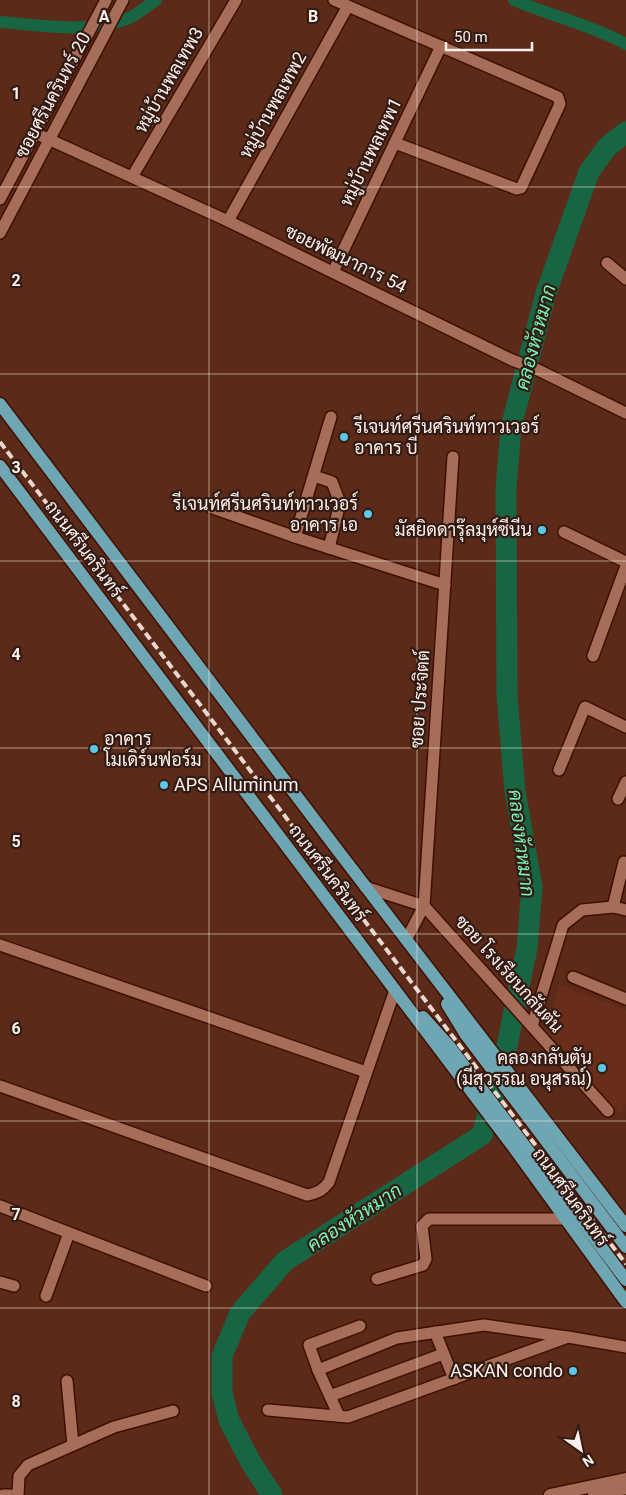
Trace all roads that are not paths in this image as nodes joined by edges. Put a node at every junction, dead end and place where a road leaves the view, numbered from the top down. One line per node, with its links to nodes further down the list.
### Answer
1 (106, 0): 7 (street, ซอยศรีนครินทร์ 20)
2 (236, 0): 10 (street, หมู่บ้านพลเทพ3)
3 (334, 0): 5 (street)
4 (122, 2): 8 (street, ซอยศรีนครินทร์ 20)
5 (348, 6): 6 (street); 12 (street, หมู่บ้านพลเทพ2)
6 (441, 46): 9 (street, หมู่บ้านพลเทพ1); 9 (street)
7 (35, 133): 8 (street, ซอยพัฒนาการ 54); 11 (street, ซอยศรีนครินทร์ 20)
8 (50, 140): 10 (street, ซอยพัฒนาการ 54); 13 (street, ซอยศรีนครินทร์ 20)
9 (395, 143): 15 (street, หมู่บ้านพลเทพ1)
10 (132, 177): 12 (street, ซอยพัฒนาการ 54)
11 (0, 198)
12 (228, 221): 15 (street, ซอยพัฒนาการ 54)
13 (0, 234)
14 (607, 263): 16 (street)
15 (333, 272): 18 (street, ซอยพัฒนาการ 54)
16 (626, 279)
17 (0, 404): 35 (main road, ถนนศรีนครินทร์)
18 (626, 413)
19 (331, 417): 22 (street)
20 (453, 457): 28 (street, ซอย ประจิตต์)
21 (0, 466): 42 (main road, ถนนศรีนครินทร์)
22 (314, 476): 25 (street); 26 (street)
23 (210, 507): 25 (street)
24 (564, 532): 27 (street)
25 (295, 538): 26 (street)
26 (329, 548): 28 (street)
27 (626, 564): 29 (street)
28 (445, 585): 36 (street, ซอย ประจิตต์)
29 (593, 656)
30 (626, 727): 31 (street)
31 (559, 770)
32 (626, 782): 33 (street)
33 (618, 799)
34 (624, 862): 37 (street)
35 (365, 887): 36 (street); 39 (main road, ถนนศรีนครินทร์)
36 (424, 906): 39 (street, ซอย ประจิตต์); 44 (street, ซอย โรงเรียนกลันตัน)
37 (613, 907): 38 (street); 44 (street)
38 (626, 910)
39 (406, 940): 45 (main road, ถนนศรีนครินทร์)
40 (0, 945): 46 (street)
41 (573, 977): 43 (street)
42 (398, 995): 46 (street); 49 (main road, ถนนศรีนครินทร์)
43 (626, 999)
44 (532, 1026): 48 (street, ซอย โรงเรียนกลันตัน)
45 (485, 1052): 52 (main road, ถนนศรีนครินทร์); 54 (main road)
46 (366, 1072): 47 (street)
47 (0, 1086)
48 (608, 1110)
49 (516, 1143): 51 (main road, ถนนศรีนครินทร์); 56 (main road)
50 (0, 1206): 53 (street)
51 (566, 1218): 55 (street); 61 (main road, ถนนศรีนครินทร์)
52 (626, 1226)
53 (69, 1233): 59 (street); 60 (street)
54 (626, 1247)
55 (377, 1279)
56 (626, 1280)
57 (0, 1282): 58 (street)
58 (14, 1286)
59 (206, 1286)
60 (46, 1296)
61 (626, 1302)
62 (360, 1326): 67 (street)
63 (435, 1332): 64 (street); 66 (street); 67 (street)
64 (568, 1337): 65 (street); 68 (street)
65 (626, 1347)
66 (443, 1354): 68 (street); 70 (street)
67 (318, 1370): 70 (street)
68 (454, 1378): 73 (street)
69 (67, 1381): 74 (street)
70 (330, 1396): 73 (street)
71 (268, 1410): 73 (street)
72 (173, 1412): 74 (street)
73 (339, 1416)
74 (73, 1445): 79 (street)
75 (626, 1479): 80 (main road)
76 (626, 1488): 81 (main road)
77 (11, 1494): 78 (street)
78 (3, 1495)
79 (18, 1495)
80 (550, 1495)
81 (594, 1495)

